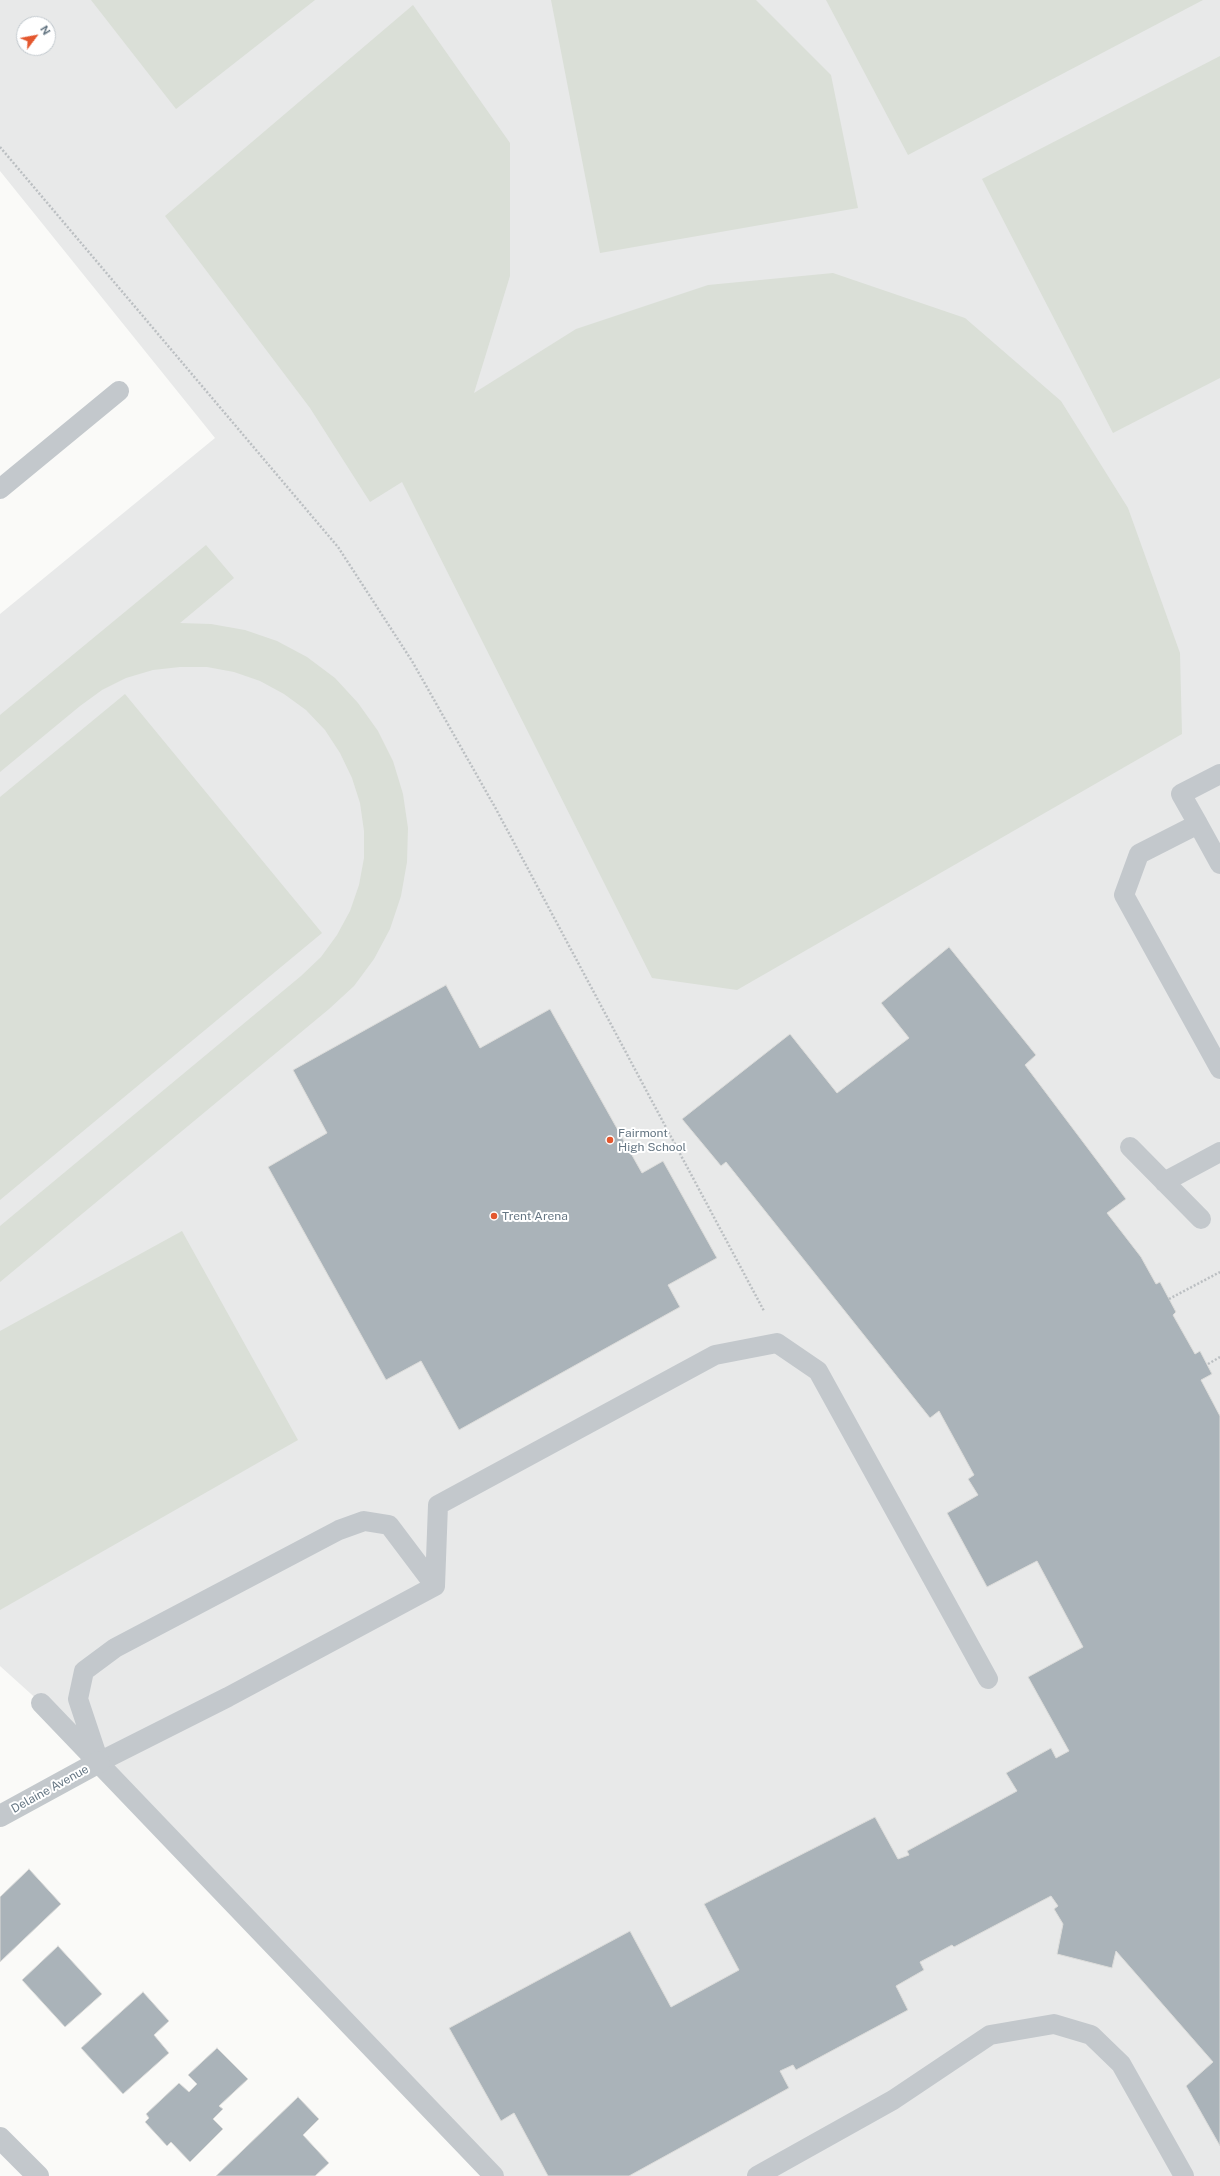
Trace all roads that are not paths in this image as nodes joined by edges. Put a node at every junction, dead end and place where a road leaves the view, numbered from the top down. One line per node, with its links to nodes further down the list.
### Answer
1 (119, 391): 2 (lane)
2 (0, 489)
3 (1220, 774): 4 (lane)
4 (1198, 824): 5 (lane); 6 (lane)
5 (1220, 864)
6 (1220, 1068)
7 (1130, 1147): 9 (lane)
8 (1220, 1152): 9 (lane)
9 (1164, 1182): 10 (lane)
10 (1201, 1219)
11 (435, 1586): 12 (lane); 14 (lane); 14 (lane)
12 (988, 1679)
13 (41, 1703): 14 (lane)
14 (99, 1762): 15 (street, Delaine Avenue); 18 (lane)
15 (0, 1816)
16 (0, 2138): 17 (street)
17 (38, 2176)
18 (494, 2176)
19 (757, 2176): 20 (lane)
20 (1184, 2176)

